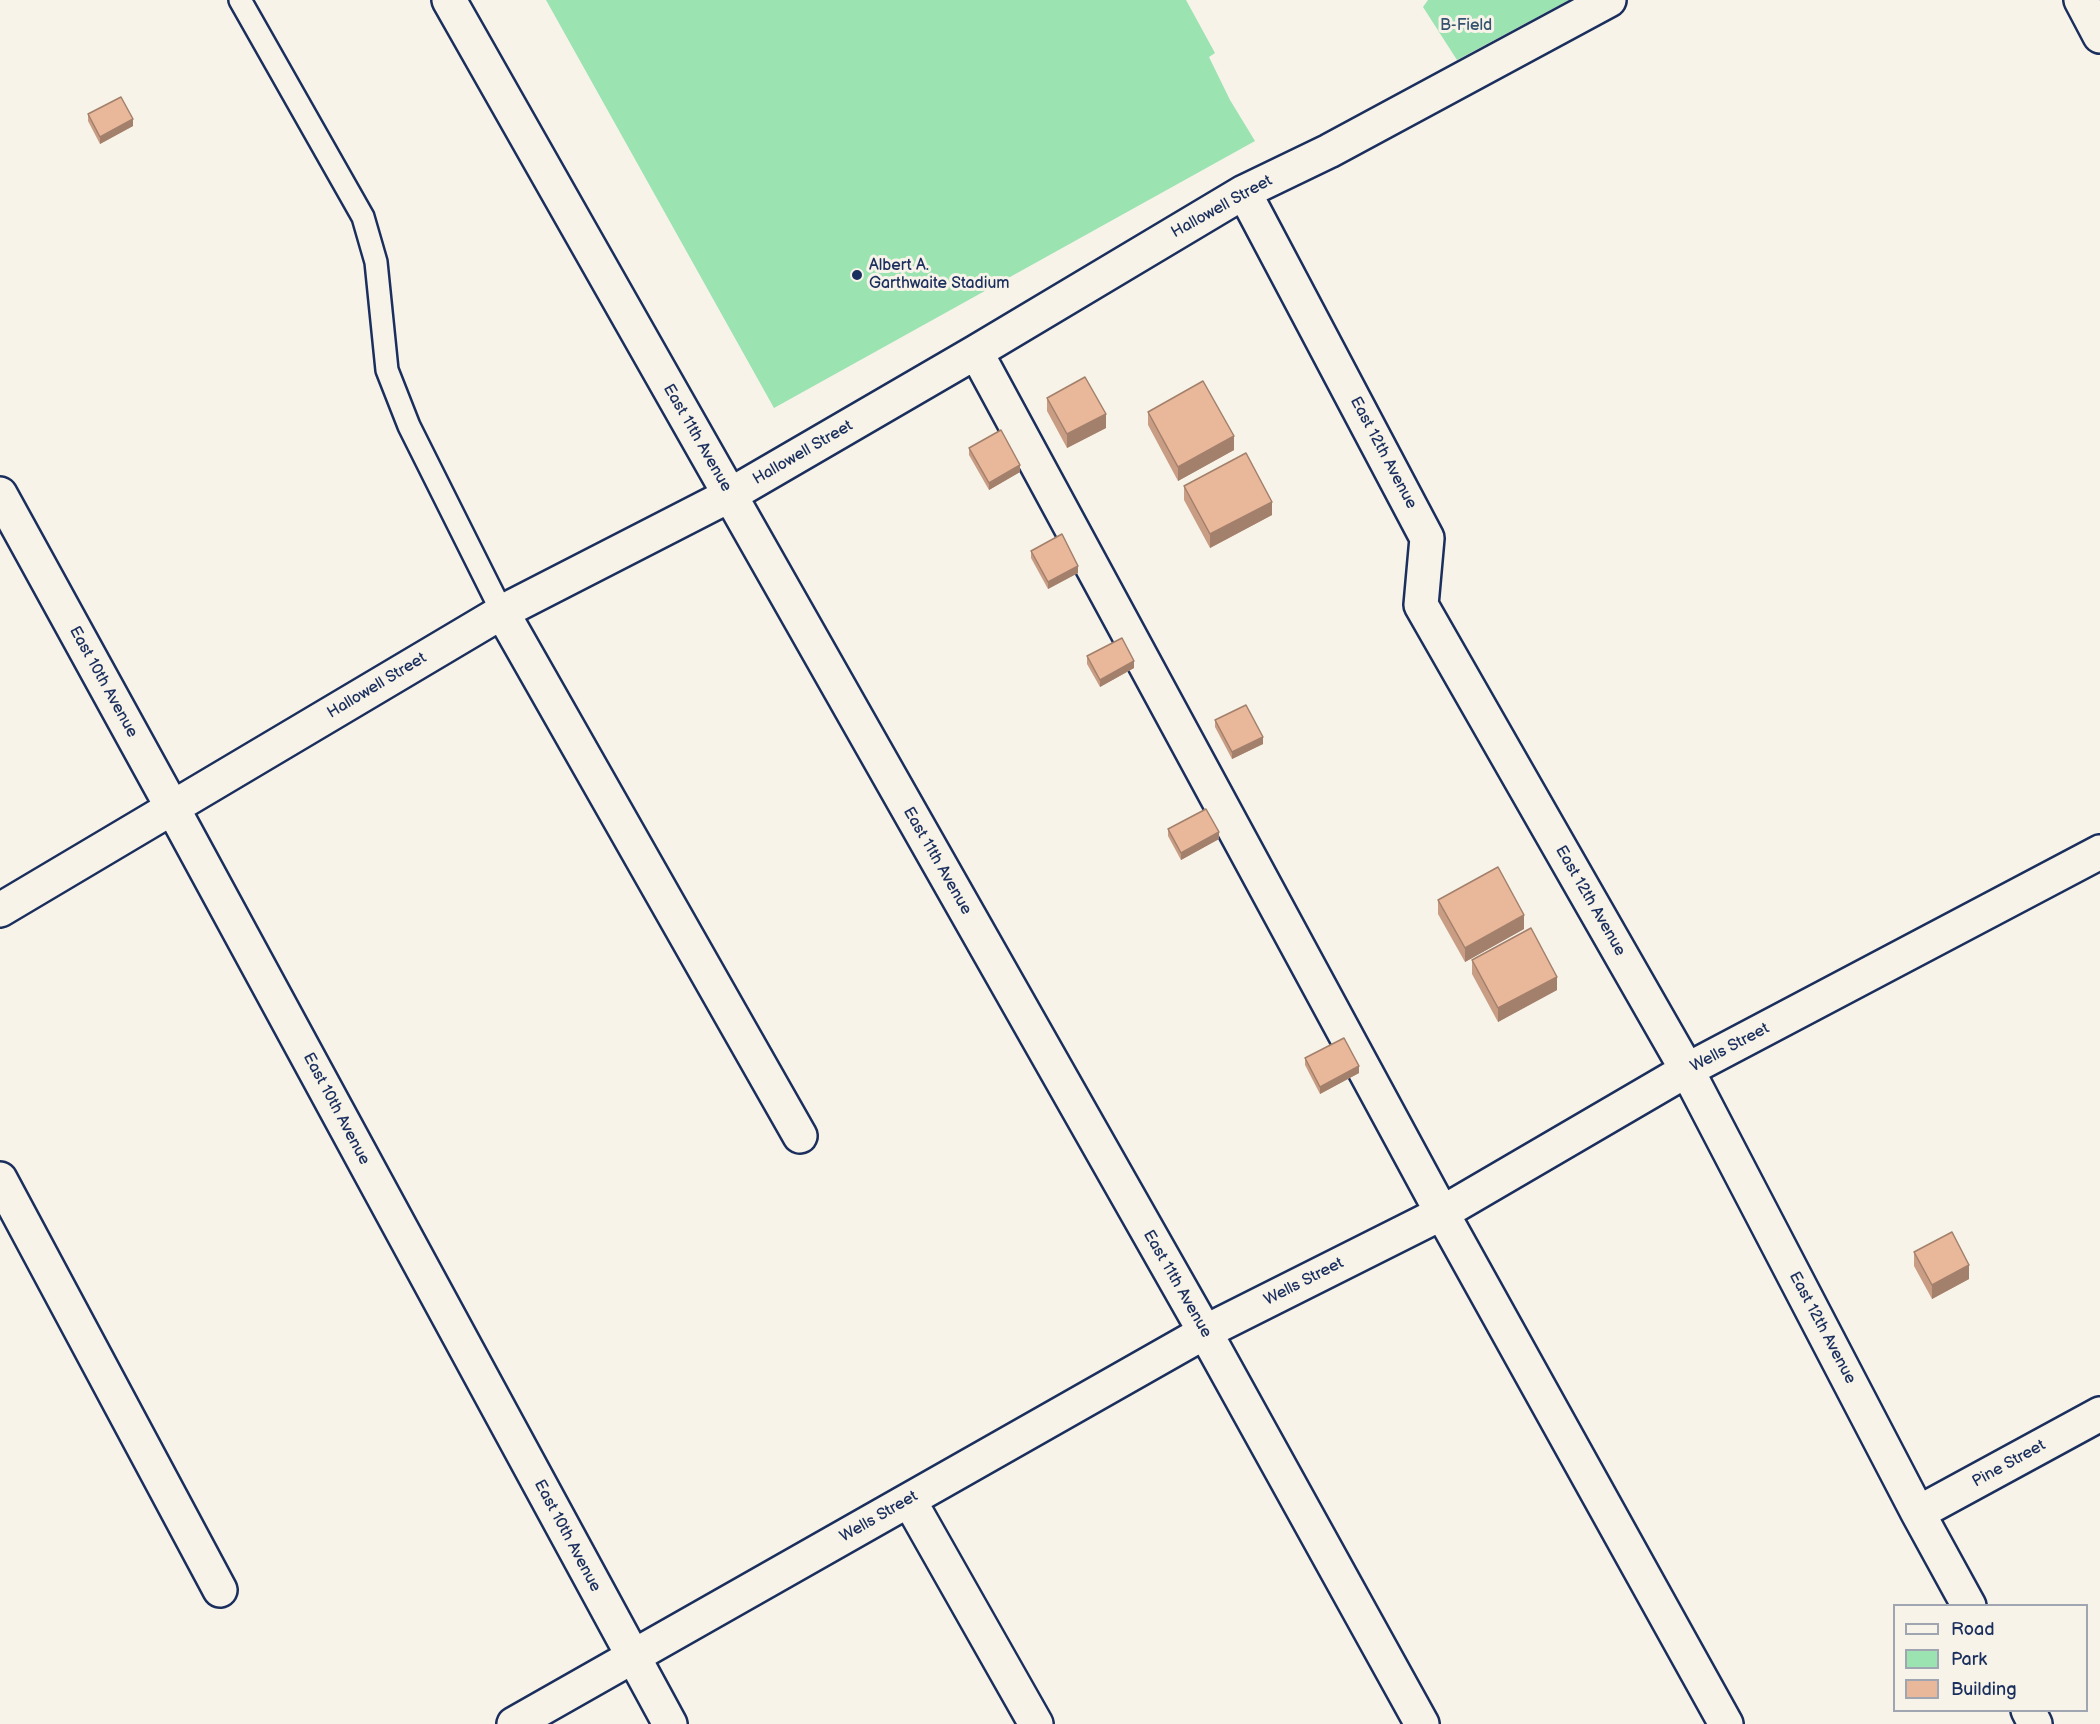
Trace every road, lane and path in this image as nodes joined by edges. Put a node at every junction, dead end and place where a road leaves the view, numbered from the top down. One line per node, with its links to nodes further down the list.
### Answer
1 (240, 0): 10 (lane)
2 (449, 0): 9 (street, East 11th Avenue)
3 (1609, 0): 6 (street, Hallowell Street)
4 (2081, 0): 5 (street)
5 (2100, 36)
6 (1244, 192): 7 (street, Hallowell Street); 14 (street, East 12th Avenue)
7 (976, 352): 9 (street, Hallowell Street); 17 (street)
8 (0, 494): 11 (street, East 10th Avenue)
9 (730, 495): 10 (street, Hallowell Street); 18 (street, East 11th Avenue)
10 (502, 612): 11 (street, Hallowell Street); 15 (street)
11 (172, 807): 13 (street, Hallowell Street); 24 (street, East 10th Avenue)
12 (2100, 852): 14 (street, Wells Street)
13 (0, 910)
14 (1687, 1070): 17 (street, Wells Street); 21 (street, East 12th Avenue)
15 (800, 1136)
16 (0, 1179): 22 (street)
17 (1442, 1213): 18 (street, Wells Street); 29 (street)
18 (1204, 1332): 20 (street, Wells Street); 28 (street, East 11th Avenue)
19 (2100, 1414): 21 (street, Pine Street)
20 (909, 1500): 24 (street, Wells Street); 27 (street)
21 (1918, 1513): 23 (street, East 12th Avenue)
22 (220, 1590)
23 (1968, 1604)
24 (632, 1657): 25 (street, Wells Street); 26 (street, East 10th Avenue)
25 (514, 1724)
26 (670, 1724)
27 (1036, 1724)
28 (1422, 1724)
29 (1726, 1724)

